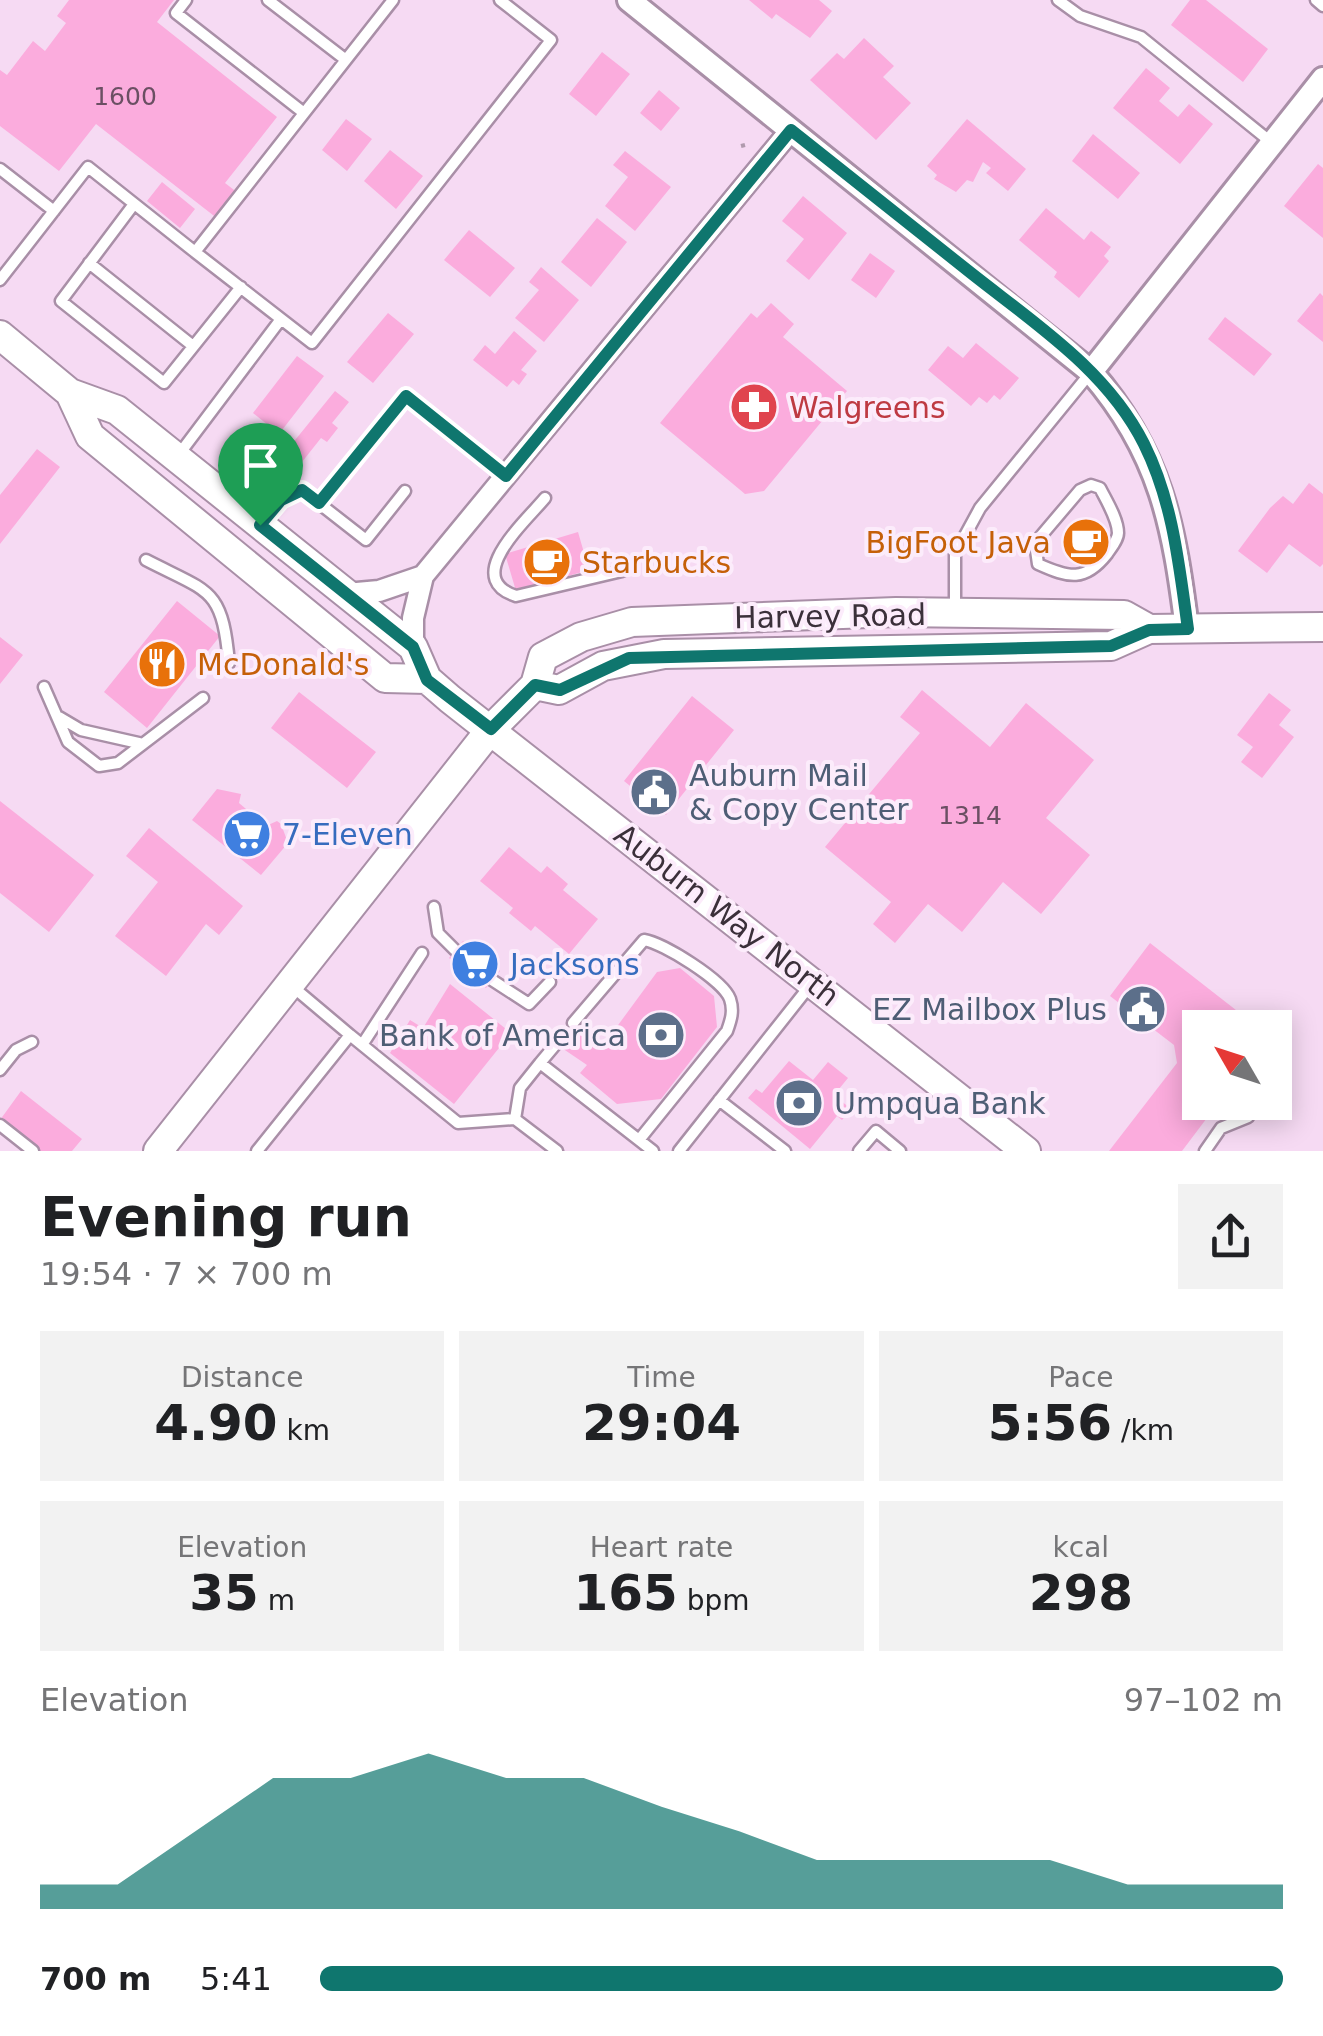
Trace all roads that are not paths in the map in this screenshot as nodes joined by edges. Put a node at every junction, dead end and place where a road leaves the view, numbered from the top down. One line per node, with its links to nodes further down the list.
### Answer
1 (186, 0): 11 (lane)
2 (268, 0): 9 (lane)
3 (500, 0): 21 (lane)
4 (629, 0): 12 (street)
5 (1058, 0): 13 (lane)
6 (1316, 0): 8 (lane)
7 (387, 2): 9 (lane)
8 (1323, 6)
9 (346, 60): 11 (lane)
10 (1323, 79): 13 (street)
11 (304, 114): 17 (lane)
12 (791, 130): 24 (street); 27 (street)
13 (1272, 143): 24 (street)
14 (0, 170): 16 (lane)
15 (134, 204): 16 (lane); 17 (lane); 18 (lane)
16 (54, 212): 19 (lane)
17 (195, 252): 20 (lane)
18 (89, 264): 23 (lane); 23 (lane)
19 (0, 280)
20 (240, 287): 21 (lane); 23 (lane)
21 (281, 319): 26 (lane)
22 (0, 335): 25 (main road, Auburn Way North)
23 (193, 346)
24 (1091, 372): 38 (lane); 40 (street)
25 (70, 393): 26 (main road, Auburn Way North); 45 (main road, Auburn Way North)
26 (176, 458): 31 (main road, Auburn Way North)
27 (506, 476): 30 (lane); 35 (street)
28 (405, 491): 30 (lane)
29 (545, 498): 34 (lane)
30 (319, 503): 31 (lane)
31 (260, 525): 36 (main road, Auburn Way North)
32 (146, 560): 44 (lane)
33 (1038, 564): 33 (lane)
34 (622, 571)
35 (422, 576): 36 (street); 42 (street)
36 (346, 594): 42 (main road, Auburn Way North)
37 (896, 612): 38 (main road, Harvey Road); 43 (main road); 46 (main road, Harvey Road)
38 (956, 613): 41 (main road, Harvey Road)
39 (1323, 627): 40 (main road, Harvey Road)
40 (1188, 629): 41 (main road, Harvey Road)
41 (1149, 630): 43 (main road, Harvey Road)
42 (413, 647): 45 (main road, Auburn Way North)
43 (791, 651): 46 (main road, Harvey Road)
44 (230, 663)
45 (427, 680): 50 (main road, Auburn Way North)
46 (535, 685): 50 (main road, Harvey Road)
47 (44, 687): 49 (lane)
48 (202, 698): 51 (lane)
49 (54, 713): 51 (lane); 51 (lane)
50 (491, 729): 57 (main road, Auburn Way North); 58 (main road, Harvey Road)
51 (143, 744)
52 (434, 907): 53 (lane)
53 (455, 950)
54 (422, 953): 63 (lane)
55 (492, 980): 56 (lane)
56 (550, 982)
57 (813, 982): 66 (lane); 80 (main road, Auburn Way North)
58 (290, 985): 60 (lane); 72 (main road, Harvey Road)
59 (573, 1024): 70 (lane)
60 (350, 1036): 63 (lane); 73 (lane)
61 (32, 1042): 65 (lane)
62 (556, 1044): 64 (lane)
63 (362, 1045): 67 (lane)
64 (540, 1063): 67 (lane); 70 (lane)
65 (0, 1070)
66 (720, 1100): 76 (lane); 77 (lane)
67 (515, 1119): 74 (lane)
68 (1243, 1120): 81 (lane)
69 (0, 1126): 71 (lane)
70 (640, 1140): 75 (lane)
71 (32, 1151)
72 (158, 1151)
73 (257, 1151)
74 (557, 1151)
75 (653, 1151)
76 (679, 1151)
77 (785, 1151)
78 (860, 1151): 79 (lane)
79 (900, 1151)
80 (1025, 1151)
81 (1205, 1151)

